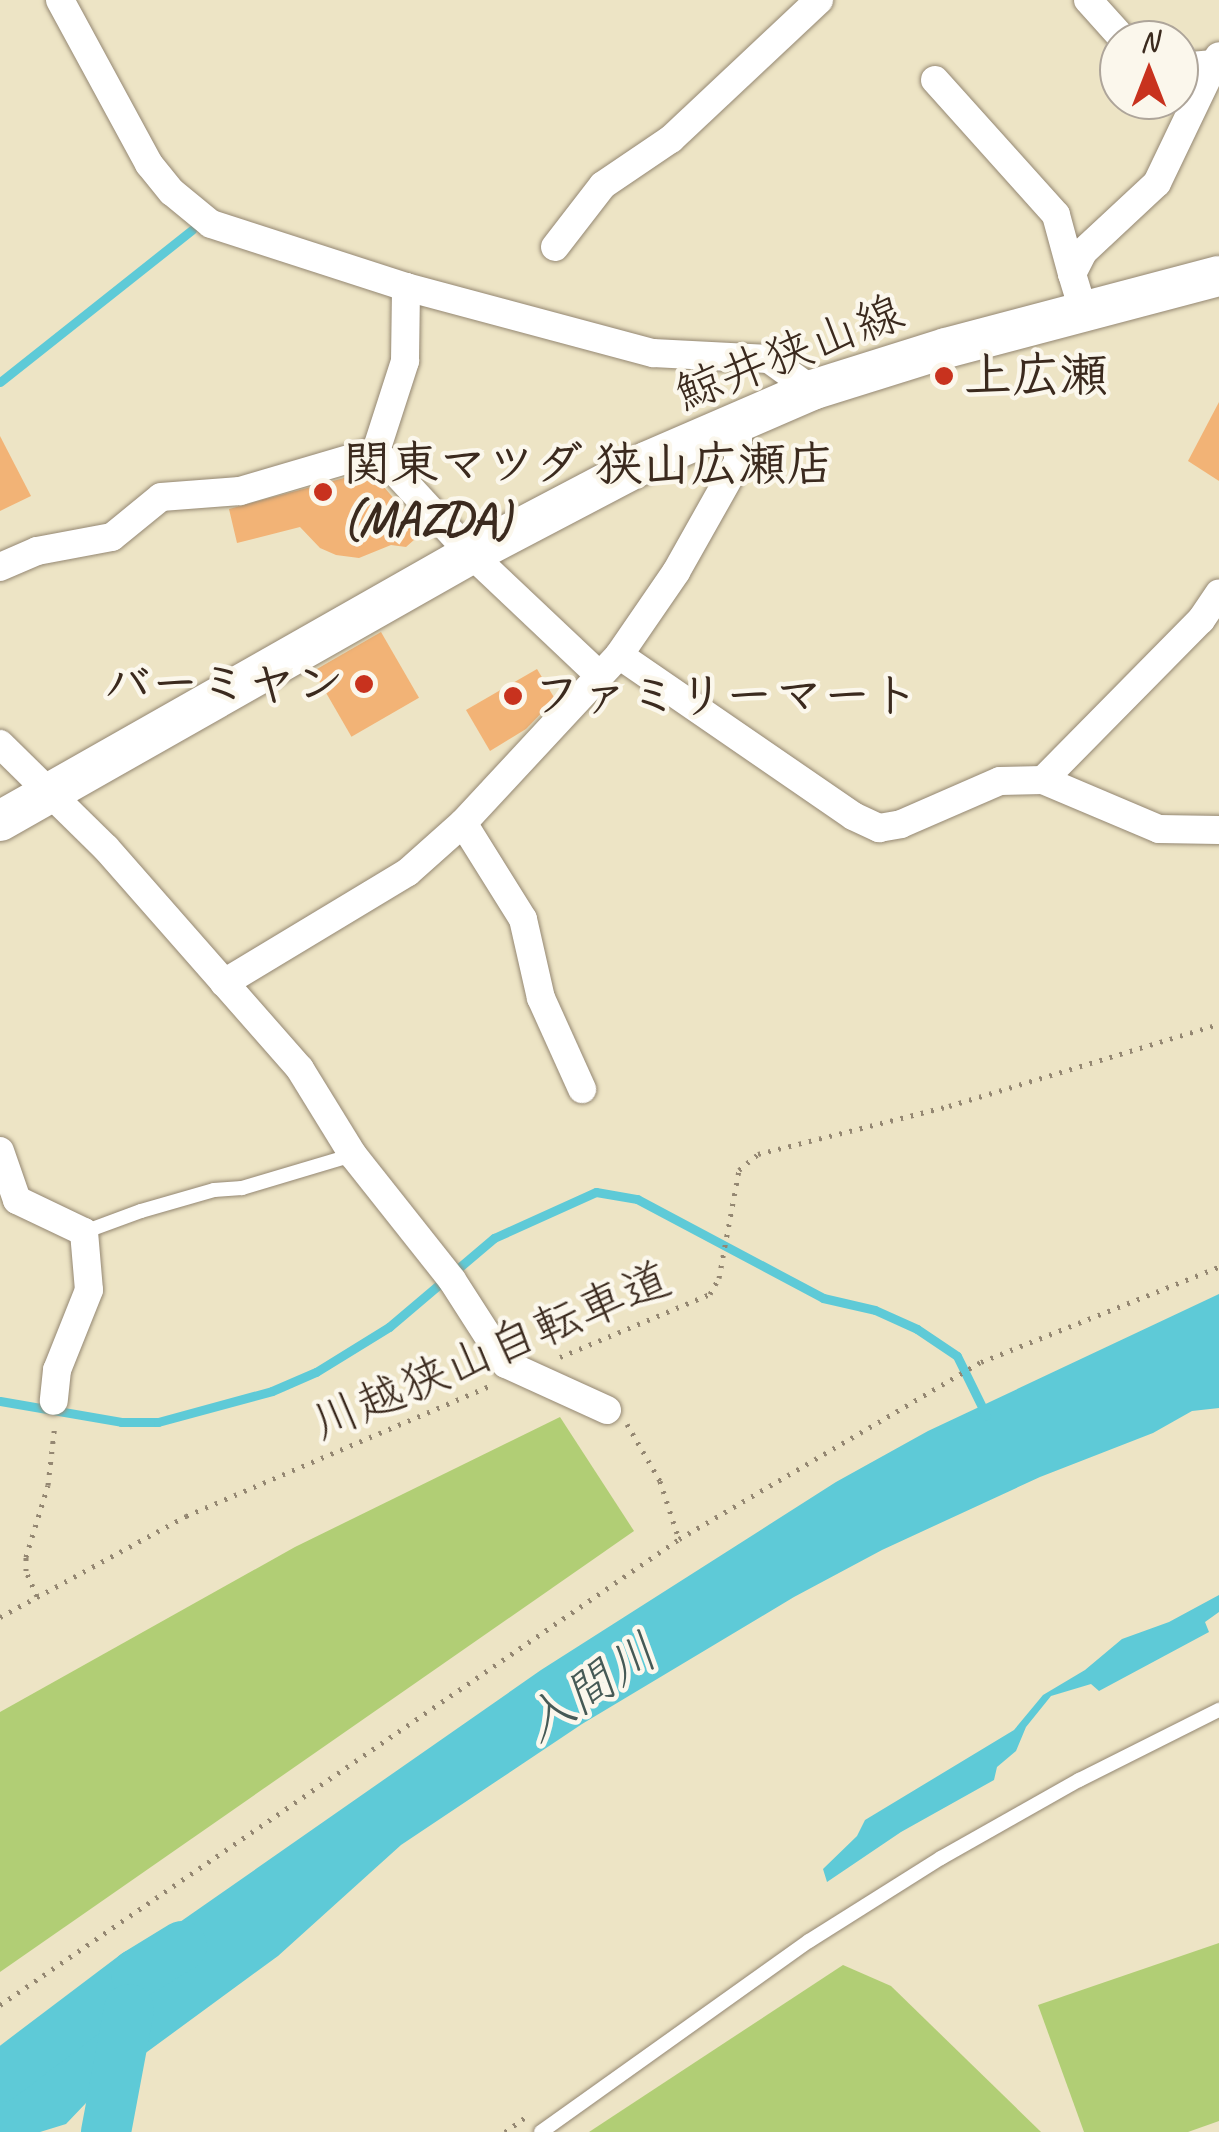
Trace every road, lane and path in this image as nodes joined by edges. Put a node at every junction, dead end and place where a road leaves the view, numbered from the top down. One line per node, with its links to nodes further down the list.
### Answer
1 (60, 0): 9 (street)
2 (819, 0): 7 (street)
3 (1088, 0): 4 (street)
4 (1106, 20)
5 (1216, 60): 10 (street)
6 (936, 80): 10 (street)
7 (555, 246)
8 (1219, 276): 10 (main road, 鯨井狭山線)
9 (406, 287): 11 (street); 13 (street)
10 (1077, 292): 11 (main road, 鯨井狭山線)
11 (812, 390): 12 (main road, 鯨井狭山線)
12 (738, 421): 14 (main road, 鯨井狭山線); 17 (street)
13 (376, 452): 14 (street); 15 (street)
14 (471, 554): 17 (street); 20 (main road, 鯨井狭山線)
15 (0, 567)
16 (1219, 593): 19 (street)
17 (609, 664): 19 (street); 22 (street)
18 (0, 744): 20 (street)
19 (1043, 780): 23 (street)
20 (48, 794): 21 (main road, 鯨井狭山線); 24 (street)
21 (0, 822)
22 (463, 822): 24 (street); 26 (street)
23 (1219, 830)
24 (224, 983): 28 (street)
25 (1219, 1024): 31 (path, 川越狭山自転車道)
26 (582, 1089)
27 (0, 1151): 29 (street)
28 (353, 1154): 29 (lane); 31 (street)
29 (84, 1232): 32 (street)
30 (1219, 1267): 34 (path)
31 (522, 1372): 33 (street); 35 (path, 川越狭山自転車道)
32 (54, 1401): 35 (path)
33 (607, 1410): 34 (path)
34 (679, 1539): 38 (path)
35 (37, 1596): 36 (path, 川越狭山自転車道)
36 (0, 1617)
37 (1219, 1710): 39 (lane)
38 (0, 2005)
39 (541, 2132)

